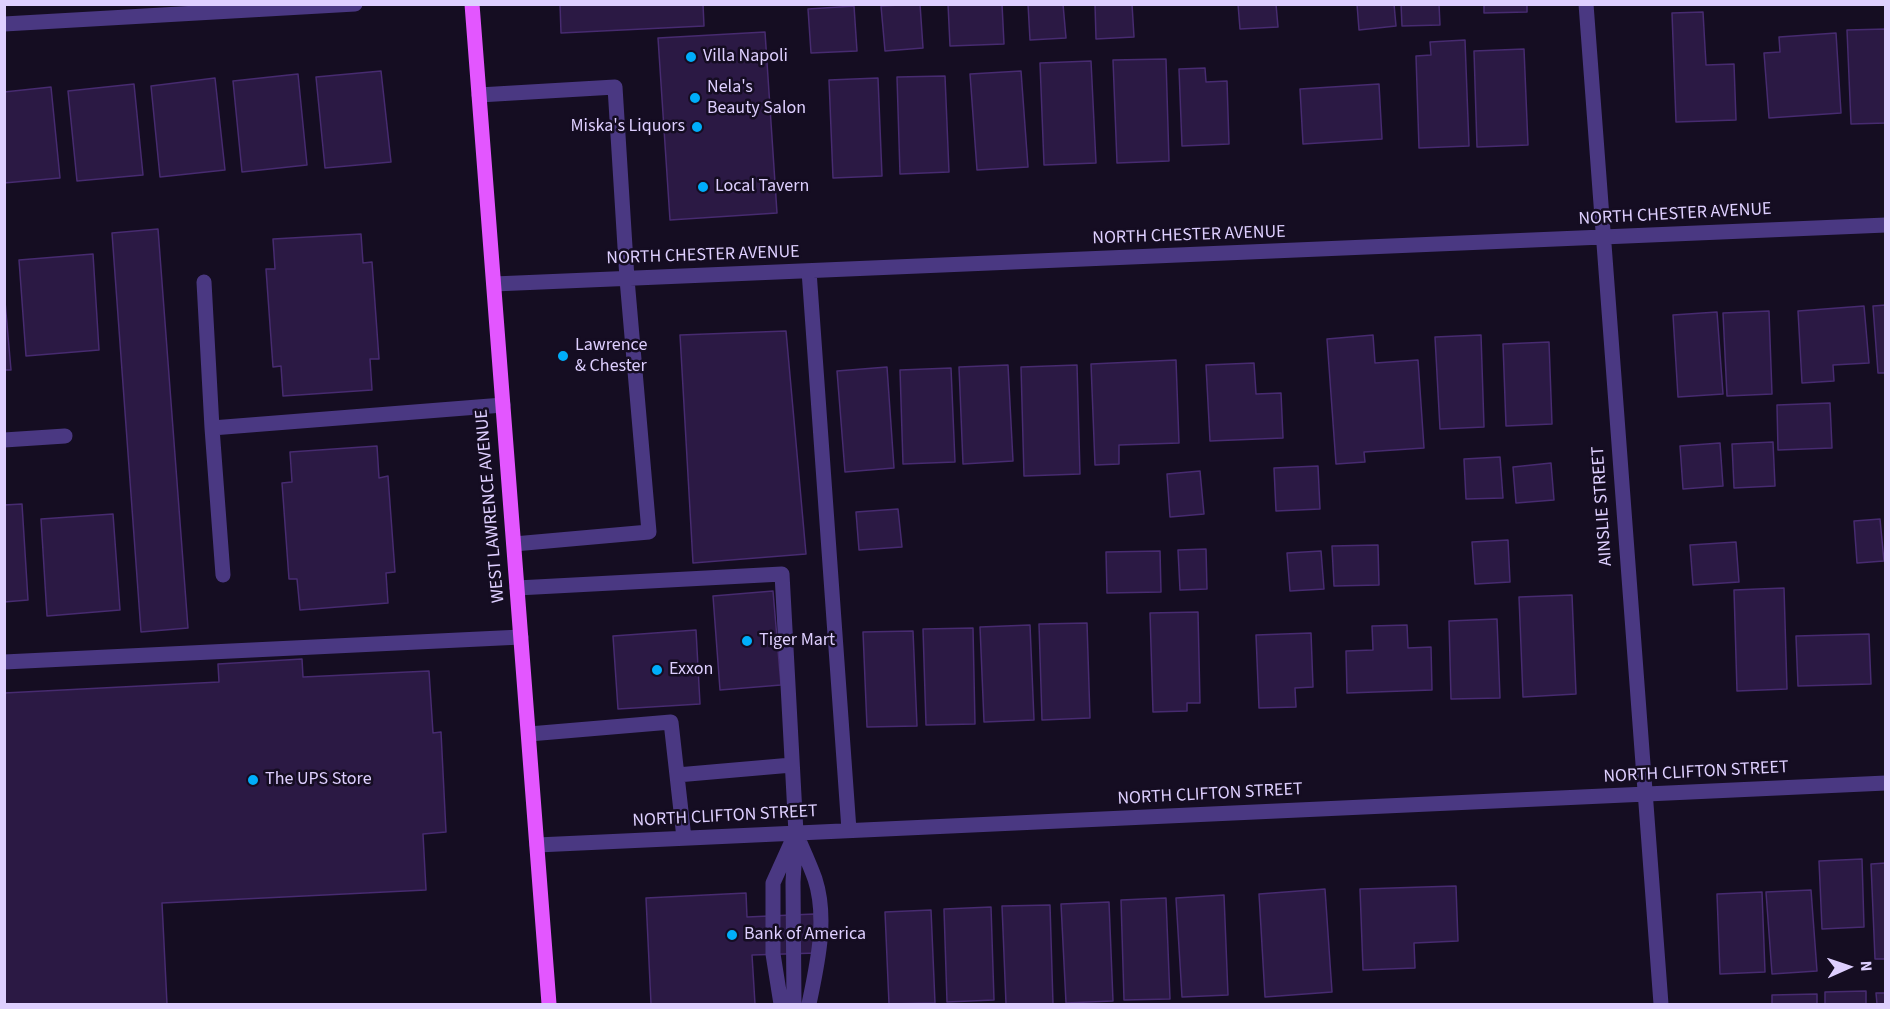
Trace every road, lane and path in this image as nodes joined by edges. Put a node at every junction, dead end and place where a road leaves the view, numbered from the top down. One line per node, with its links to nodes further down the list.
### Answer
1 (355, 4): 4 (street)
2 (472, 4): 5 (main road, WEST LAWRENCE AVENUE)
3 (1586, 4): 7 (street, AINSLIE STREET)
4 (4, 24)
5 (479, 95): 9 (street); 11 (main road, WEST LAWRENCE AVENUE)
6 (1886, 225): 7 (street, NORTH CHESTER AVENUE)
7 (1603, 238): 8 (street, NORTH CHESTER AVENUE); 25 (street, AINSLIE STREET)
8 (809, 271): 9 (street, NORTH CHESTER AVENUE); 26 (street)
9 (627, 279): 11 (street, NORTH CHESTER AVENUE); 16 (street)
10 (204, 282): 13 (street)
11 (494, 284): 12 (main road, WEST LAWRENCE AVENUE)
12 (503, 405): 13 (street); 16 (main road, WEST LAWRENCE AVENUE)
13 (212, 428): 17 (street)
14 (65, 436): 15 (street)
15 (4, 440)
16 (514, 544): 18 (main road, WEST LAWRENCE AVENUE)
17 (223, 575)
18 (517, 588): 19 (main road, WEST LAWRENCE AVENUE); 22 (street)
19 (521, 637): 20 (street); 21 (main road, WEST LAWRENCE AVENUE)
20 (4, 662)
21 (529, 734): 23 (street); 29 (main road, WEST LAWRENCE AVENUE)
22 (792, 765): 23 (street); 27 (street)
23 (677, 775): 28 (street)
24 (1886, 783): 25 (street, NORTH CLIFTON STREET)
25 (1645, 795): 26 (street, NORTH CLIFTON STREET); 34 (street, AINSLIE STREET)
26 (849, 831): 27 (street, NORTH CLIFTON STREET)
27 (796, 833): 28 (street, NORTH CLIFTON STREET); 31 (street); 32 (street); 33 (street)
28 (684, 838): 29 (street, NORTH CLIFTON STREET)
29 (537, 845): 30 (main road, WEST LAWRENCE AVENUE)
30 (549, 1005)
31 (781, 1005)
32 (794, 1005)
33 (809, 1005)
34 (1660, 1005)

